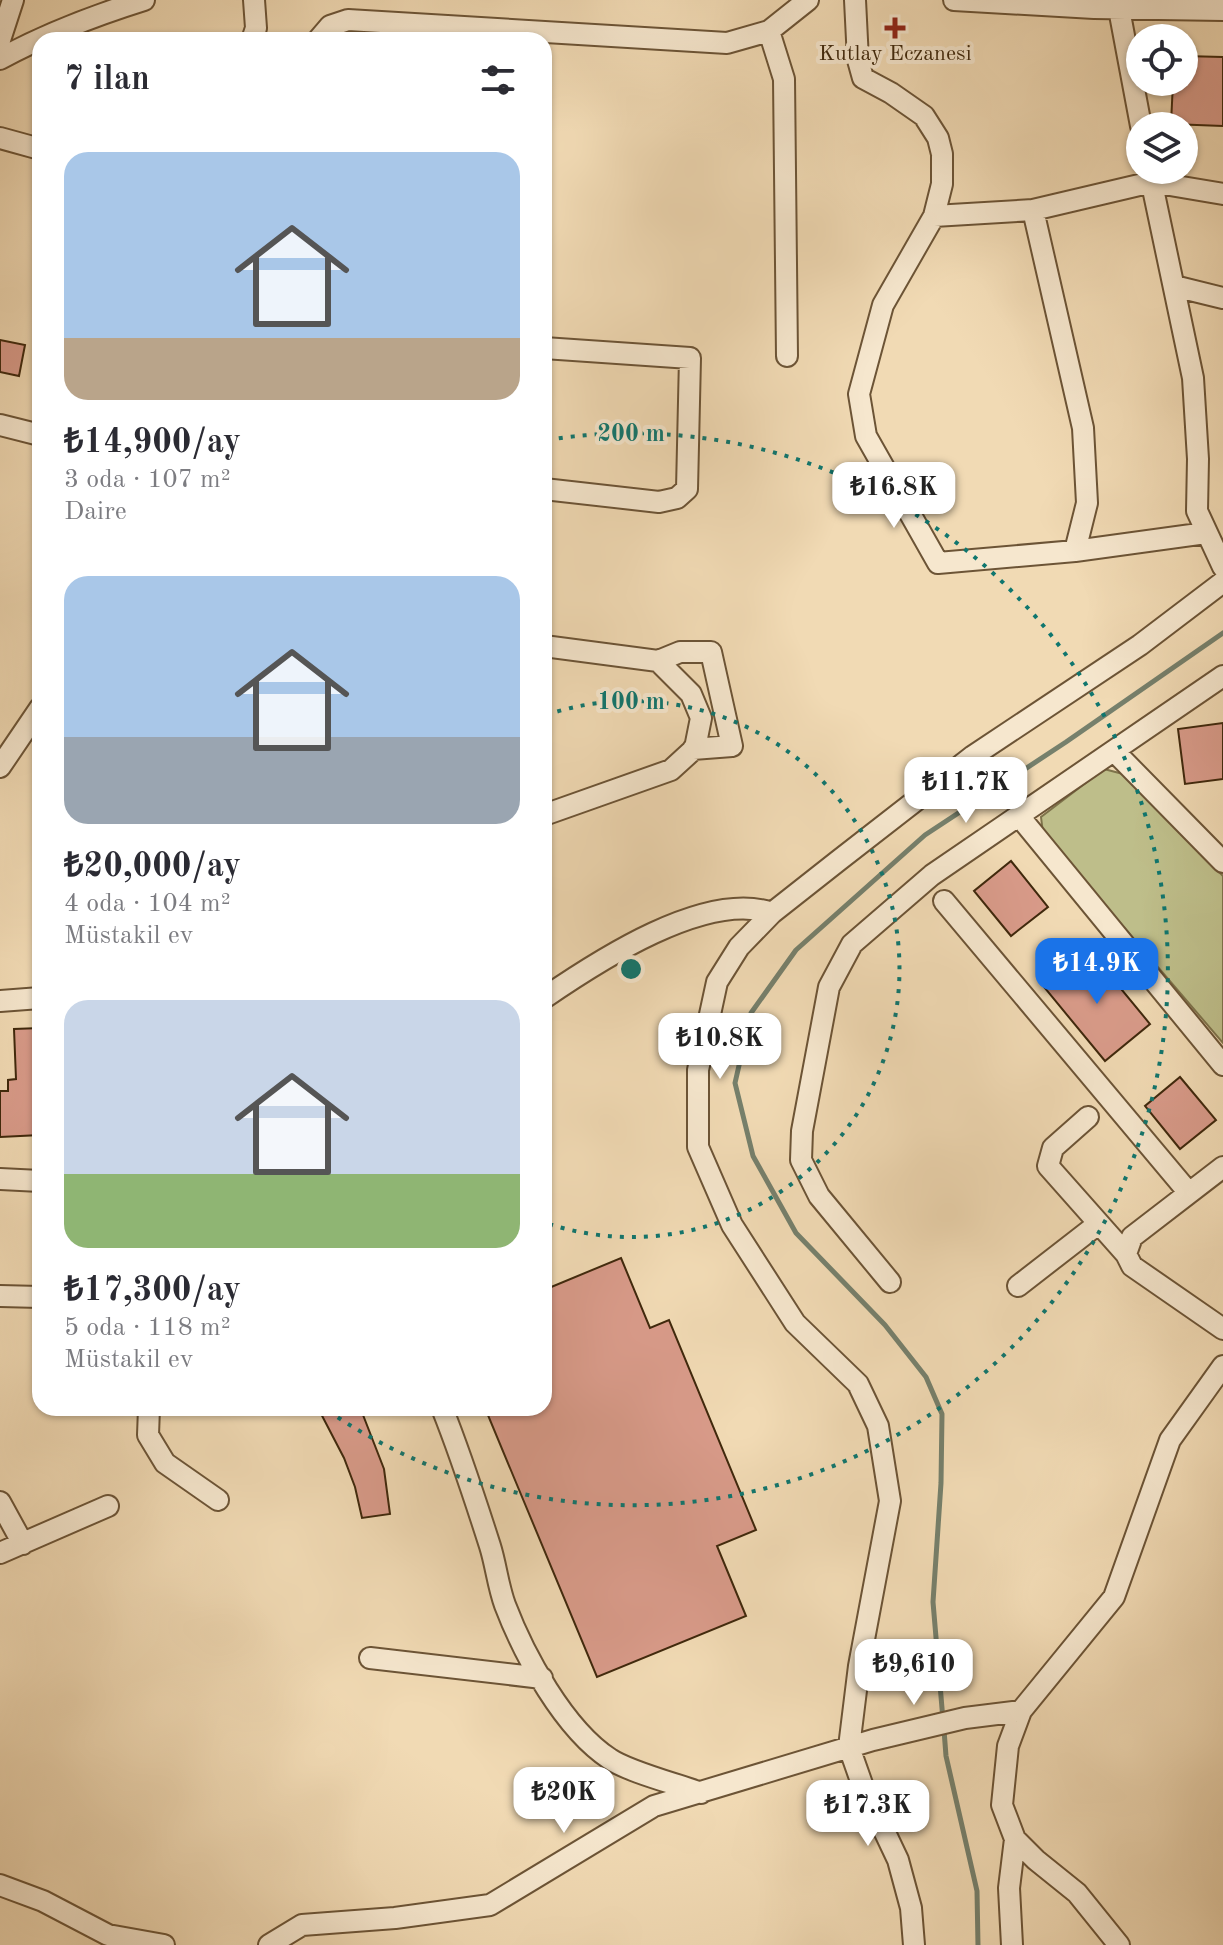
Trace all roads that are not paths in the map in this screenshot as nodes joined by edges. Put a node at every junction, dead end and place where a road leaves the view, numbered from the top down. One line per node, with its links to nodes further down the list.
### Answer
1 (13, 0): 16 (street)
2 (144, 0): 11 (street)
3 (254, 0): 12 (street)
4 (808, 0): 10 (street)
5 (855, 0): 27 (street)
6 (954, 0): 7 (street)
7 (1094, 4): 8 (street)
8 (1119, 9): 9 (street); 19 (street)
9 (1223, 10)
10 (769, 31): 15 (street); 31 (street)
11 (53, 32)
12 (255, 32)
13 (325, 32): 14 (street)
14 (546, 32)
15 (552, 32)
16 (0, 40)
17 (32, 42): 18 (street)
18 (0, 59)
19 (1138, 112)
20 (0, 138): 21 (street)
21 (32, 147)
22 (1126, 183): 26 (street)
23 (1152, 184): 28 (street)
24 (1182, 184): 25 (street)
25 (1223, 194)
26 (1033, 210): 27 (street); 36 (street)
27 (934, 216): 36 (street)
28 (1174, 286): 29 (street); 35 (street)
29 (1223, 298)
30 (552, 349): 34 (street)
31 (787, 356)
32 (0, 425): 33 (street)
33 (32, 433)
34 (552, 490)
35 (1206, 533): 36 (street); 37 (street)
36 (1075, 551)
37 (1223, 567)
38 (1223, 582): 50 (street)
39 (552, 647): 40 (street)
40 (658, 661): 43 (street); 43 (street)
41 (1223, 676): 44 (street)
42 (32, 720): 45 (street)
43 (693, 749): 46 (street)
44 (1114, 751): 47 (street); 48 (street)
45 (0, 767)
46 (552, 812)
47 (1019, 816): 54 (street); 62 (street)
48 (1223, 862)
49 (944, 901): 59 (street)
50 (772, 913): 51 (street); 78 (street)
51 (552, 992)
52 (32, 999): 53 (street)
53 (0, 1001)
54 (1223, 1065)
55 (1088, 1117): 60 (street)
56 (1223, 1167): 59 (street)
57 (0, 1179): 58 (street)
58 (32, 1181)
59 (1189, 1193): 61 (street)
60 (1098, 1224): 61 (street); 63 (street)
61 (1126, 1254): 66 (street)
62 (890, 1282)
63 (1018, 1286)
64 (0, 1296): 65 (street)
65 (32, 1297)
66 (1223, 1329)
67 (1223, 1366): 77 (street)
68 (149, 1416): 70 (street)
69 (445, 1416): 76 (street)
70 (218, 1500)
71 (0, 1502): 73 (street)
72 (108, 1506): 73 (street)
73 (23, 1544): 74 (street)
74 (0, 1553)
75 (370, 1658): 76 (street)
76 (542, 1678): 79 (street)
77 (1021, 1711): 78 (street); 80 (street)
78 (849, 1747): 79 (street); 84 (street)
79 (701, 1793): 83 (street)
80 (1015, 1839): 85 (street); 86 (street)
81 (0, 1885): 82 (street)
82 (164, 1945)
83 (269, 1945)
84 (914, 1945)
85 (1012, 1945)
86 (1119, 1945)

